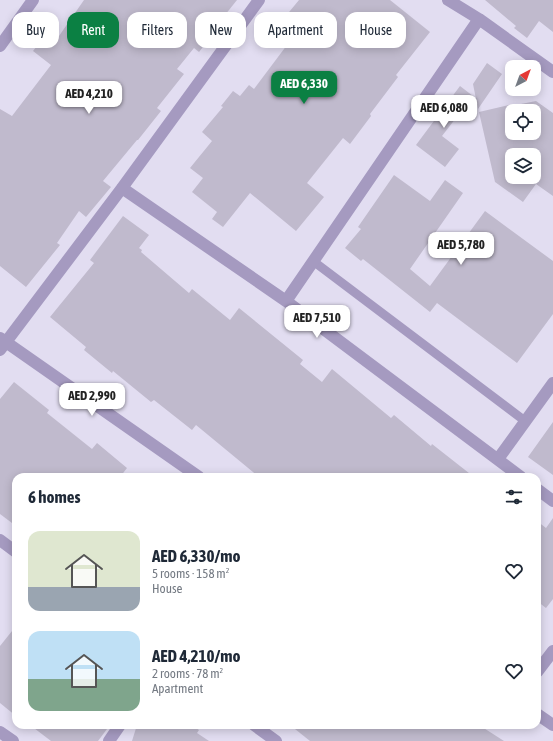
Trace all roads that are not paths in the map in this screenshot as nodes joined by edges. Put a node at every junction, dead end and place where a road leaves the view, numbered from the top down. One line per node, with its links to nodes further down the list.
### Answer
1 (33, 0): 5 (street)
2 (259, 0): 7 (street)
3 (448, 0): 4 (street)
4 (479, 19): 6 (street); 8 (street)
5 (0, 46)
6 (553, 72)
7 (122, 188): 9 (street); 10 (street)
8 (313, 261): 9 (street); 12 (lane)
9 (286, 301): 13 (street)
10 (2, 344): 14 (street)
11 (553, 383): 12 (street)
12 (525, 421): 13 (street)
13 (498, 460): 15 (street)
14 (193, 473)
15 (516, 473)
16 (541, 492): 17 (street)
17 (553, 501)
18 (0, 540): 19 (street)
19 (12, 549)
20 (553, 651): 21 (street)
21 (541, 667)
22 (541, 717): 23 (street)
23 (553, 725)
24 (117, 729): 28 (street)
25 (262, 729): 29 (street)
26 (0, 732): 27 (street)
27 (13, 741)
28 (109, 741)
29 (276, 741)

